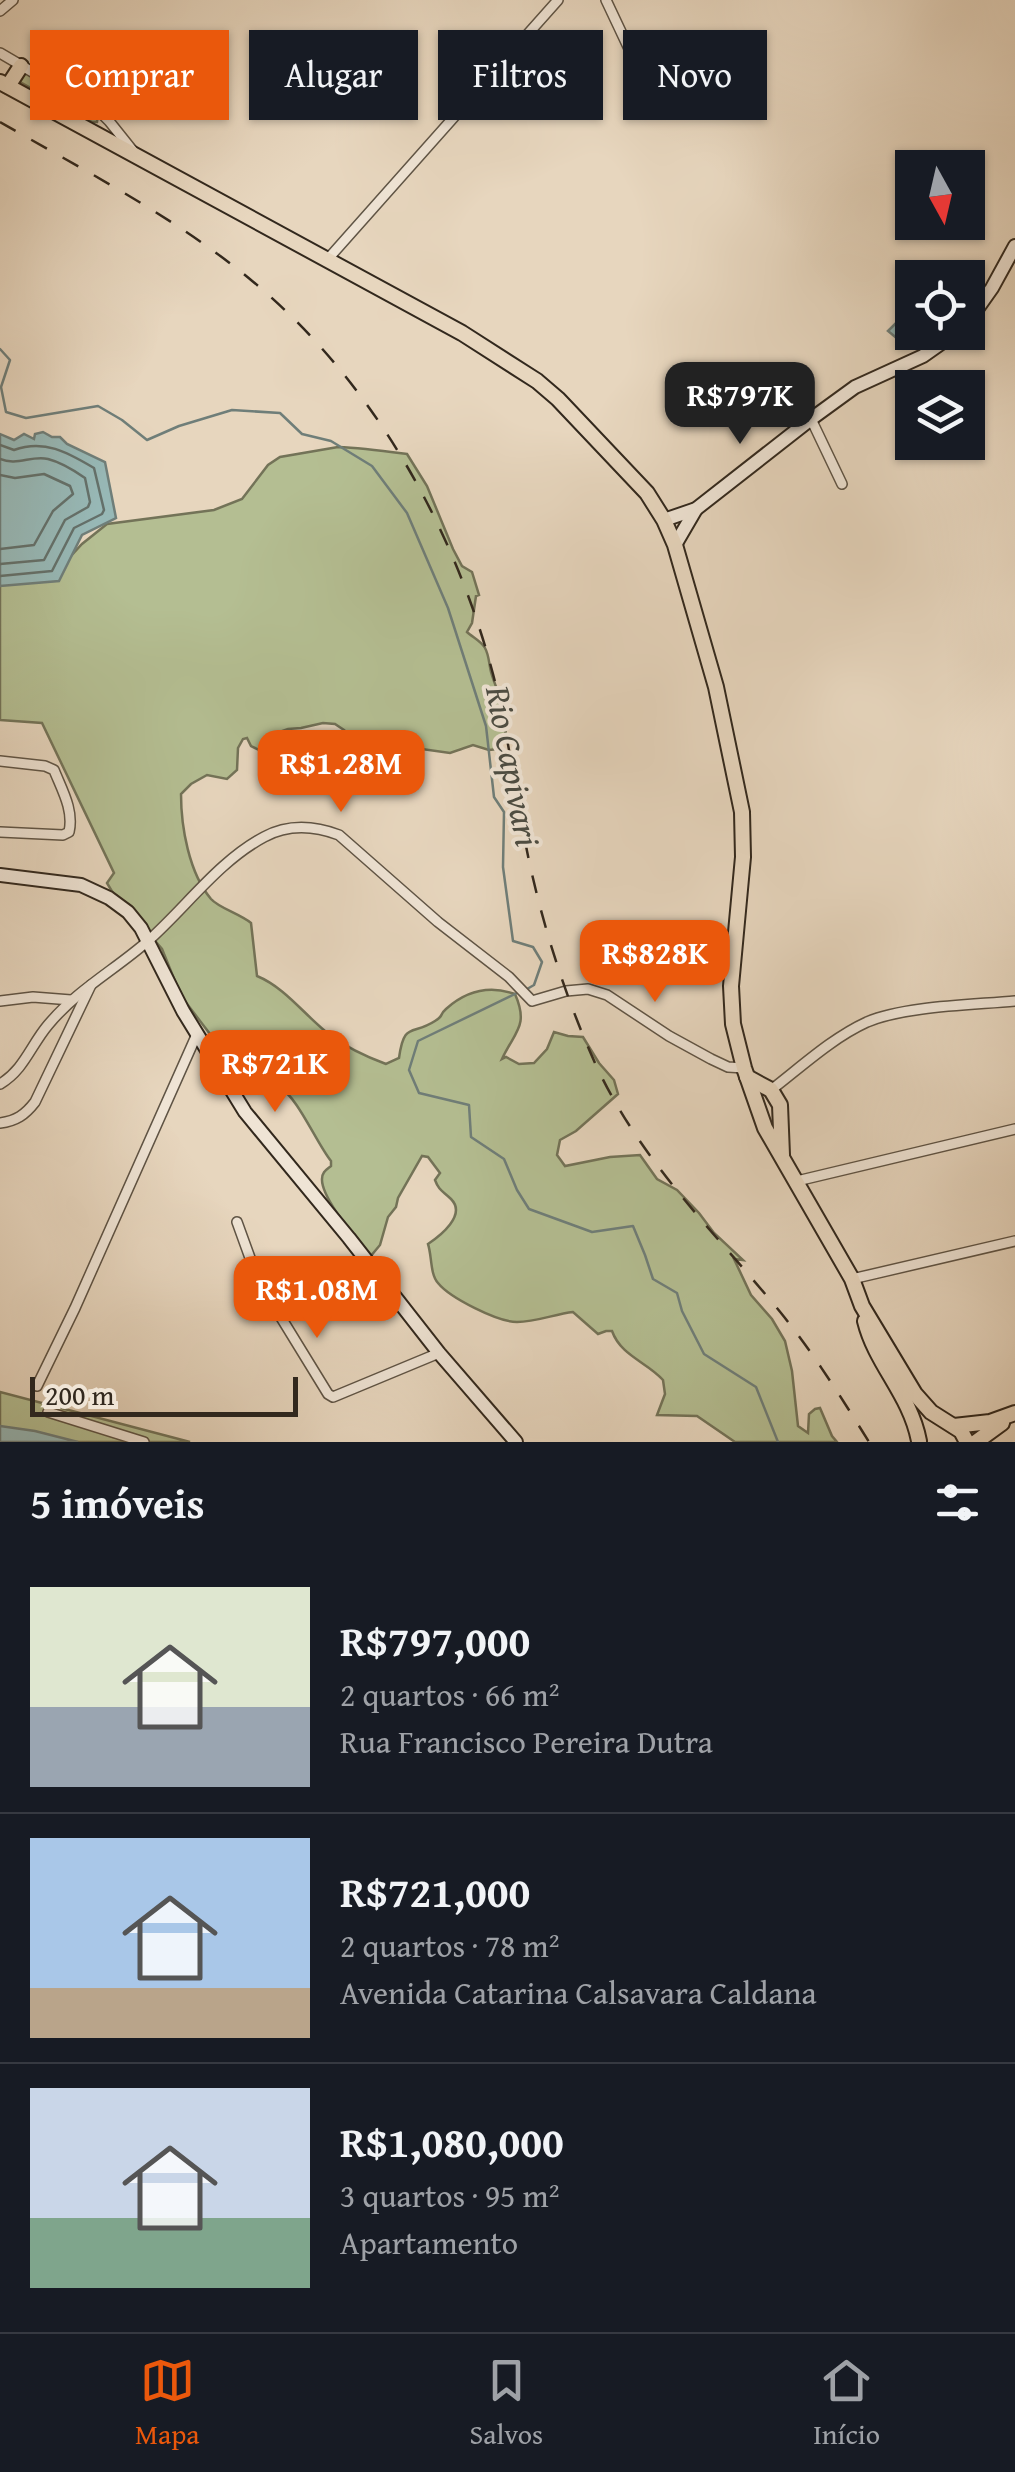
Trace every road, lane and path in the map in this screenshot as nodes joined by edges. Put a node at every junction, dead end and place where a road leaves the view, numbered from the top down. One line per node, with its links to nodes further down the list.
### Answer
1 (13, 0): 4 (street)
2 (558, 0): 11 (street)
3 (606, 0): 5 (street)
4 (0, 11)
5 (623, 36)
6 (0, 53): 7 (street)
7 (20, 66): 8 (main road); 9 (street)
8 (4, 84): 9 (main road)
9 (137, 157): 11 (main road)
10 (1015, 246): 12 (street)
11 (326, 260): 18 (main road)
12 (1009, 269): 13 (street)
13 (985, 298)
14 (931, 350): 15 (street)
15 (811, 418): 16 (street); 17 (street)
16 (842, 484)
17 (696, 509): 18 (street); 19 (street)
18 (664, 520): 19 (main road)
19 (675, 545): 29 (main road)
20 (0, 761): 21 (street)
21 (0, 832)
22 (0, 875): 23 (street)
23 (148, 941): 24 (street); 28 (street); 29 (street)
24 (94, 980): 25 (street); 33 (street)
25 (71, 1000): 27 (street); 30 (street)
26 (1015, 1000): 31 (street)
27 (0, 1001)
28 (197, 1034): 43 (street); 44 (street)
29 (746, 1072): 31 (main road); 32 (main road)
30 (0, 1084)
31 (770, 1090): 32 (main road); 34 (main road)
32 (756, 1103): 35 (main road)
33 (0, 1123)
34 (782, 1124): 35 (main road); 37 (main road)
35 (765, 1128): 37 (main road)
36 (1015, 1129): 38 (street)
37 (782, 1156): 38 (main road)
38 (797, 1181): 41 (main road)
39 (236, 1222): 43 (street)
40 (1015, 1242): 41 (street)
41 (852, 1279): 42 (main road)
42 (862, 1306): 47 (main road); 50 (main road)
43 (439, 1353): 49 (street)
44 (37, 1386)
45 (48, 1412): 48 (street)
46 (1015, 1414): 47 (main road); 52 (main road)
47 (950, 1425): 50 (main road); 51 (main road)
48 (144, 1442)
49 (516, 1442)
50 (919, 1442)
51 (967, 1442)
52 (976, 1442)

